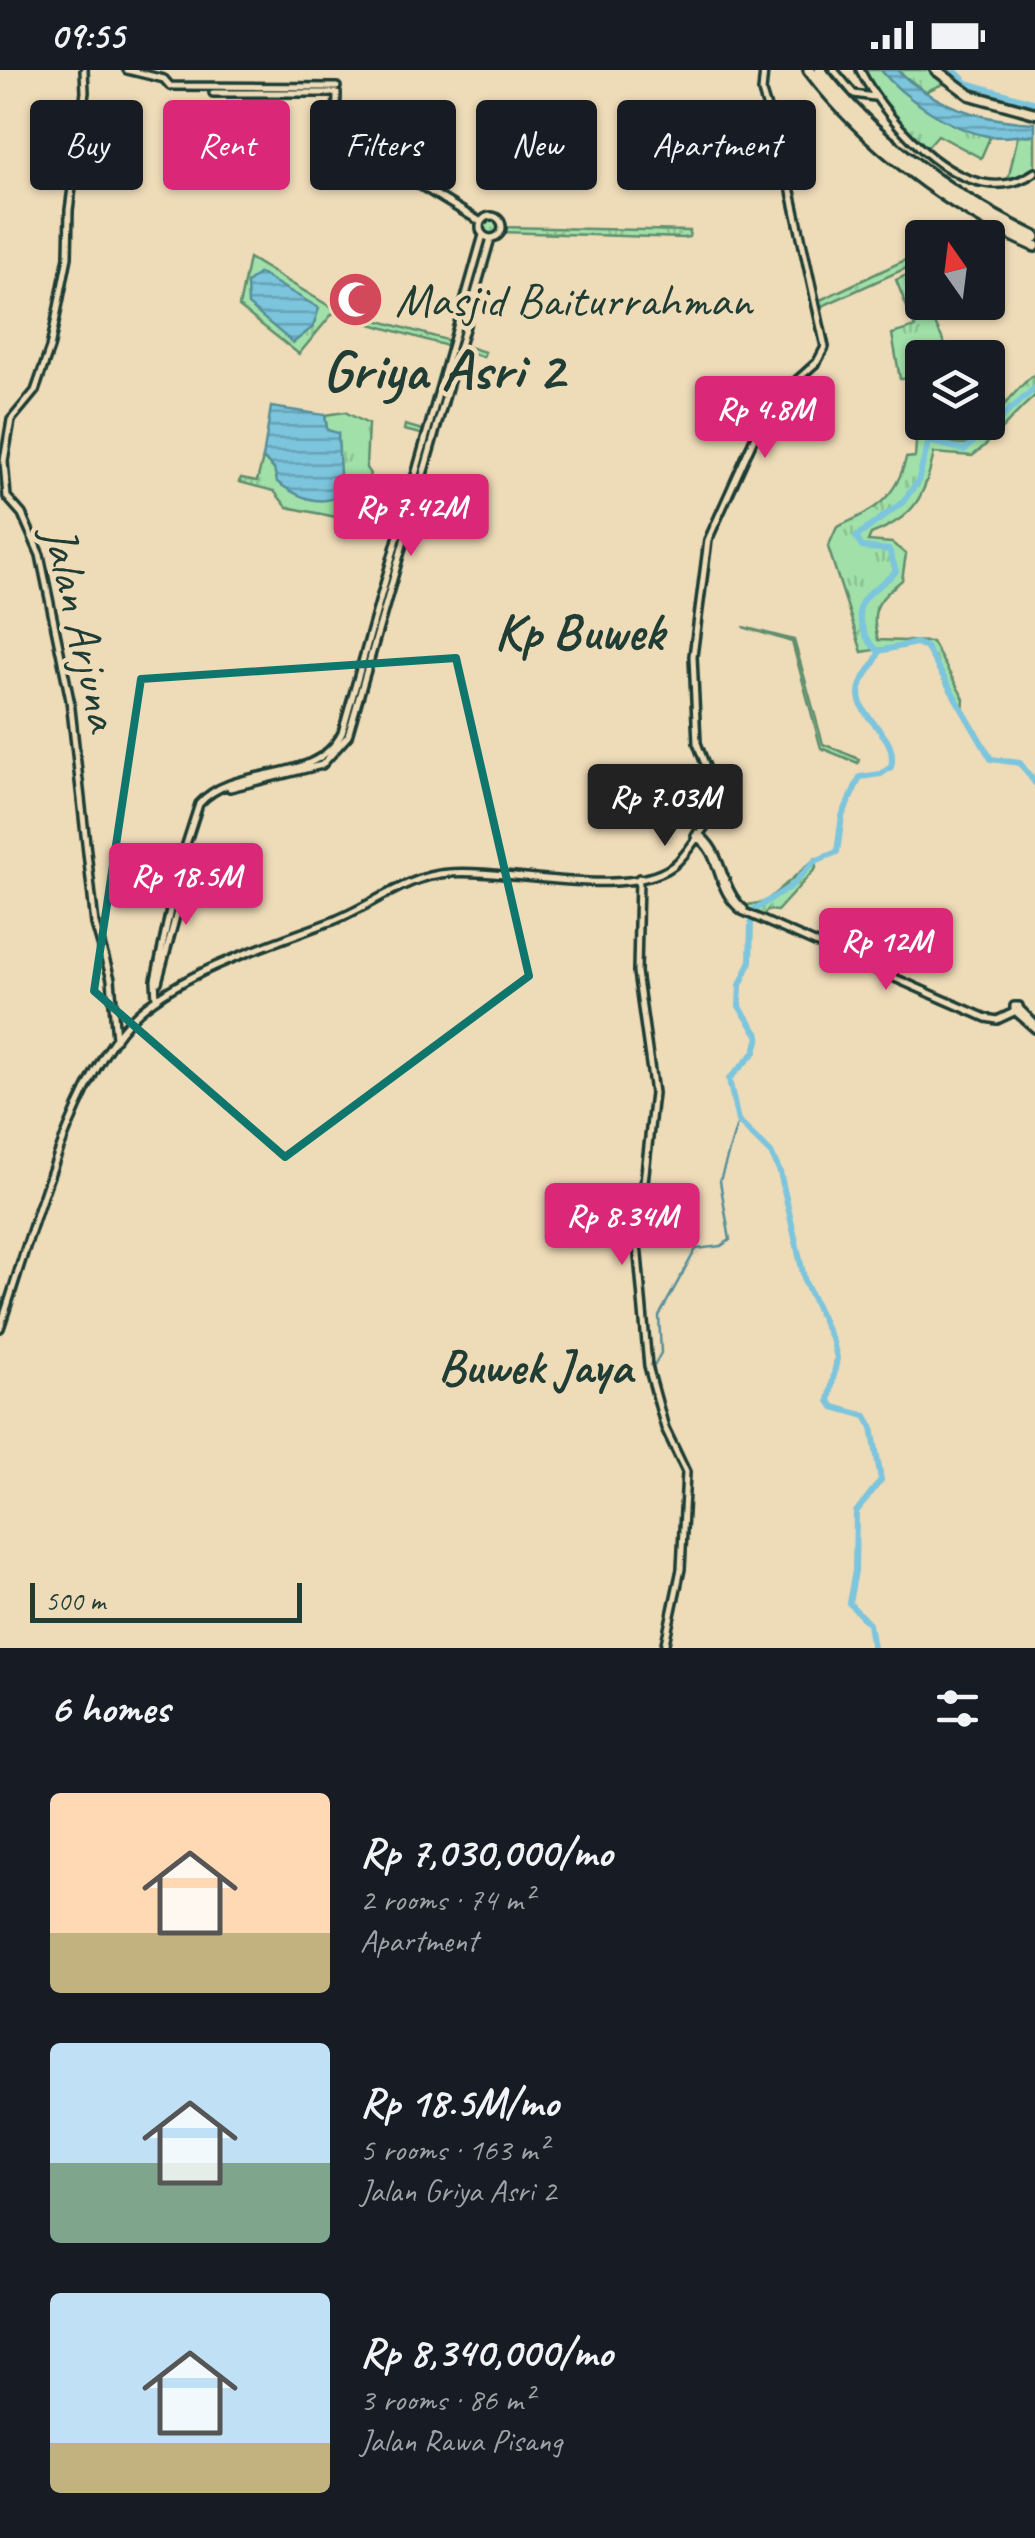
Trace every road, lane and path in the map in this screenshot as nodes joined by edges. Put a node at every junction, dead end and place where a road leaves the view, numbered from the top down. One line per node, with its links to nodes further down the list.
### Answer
1 (84, 70): 25 (street, Jalan Arjuna)
2 (127, 70): 9 (street)
3 (764, 70): 21 (street)
4 (809, 70): 19 (highway)
5 (820, 70): 17 (highway)
6 (834, 70): 11 (street)
7 (936, 70): 13 (main road)
8 (862, 73): 11 (street); 12 (street)
9 (337, 90): 10 (street); 15 (street)
10 (213, 92)
11 (854, 94): 12 (street)
12 (874, 97): 14 (street)
13 (1035, 112)
14 (1035, 172)
15 (481, 222): 16 (street); 18 (street)
16 (483, 235): 18 (street); 20 (street)
17 (1035, 237)
18 (491, 238): 20 (street)
19 (1035, 246)
20 (227, 787): 23 (street)
21 (696, 835): 22 (street); 24 (street)
22 (639, 878): 23 (street); 27 (street)
23 (156, 999): 25 (street)
24 (1035, 1027)
25 (116, 1040): 26 (street)
26 (0, 1328)
27 (664, 1648)

